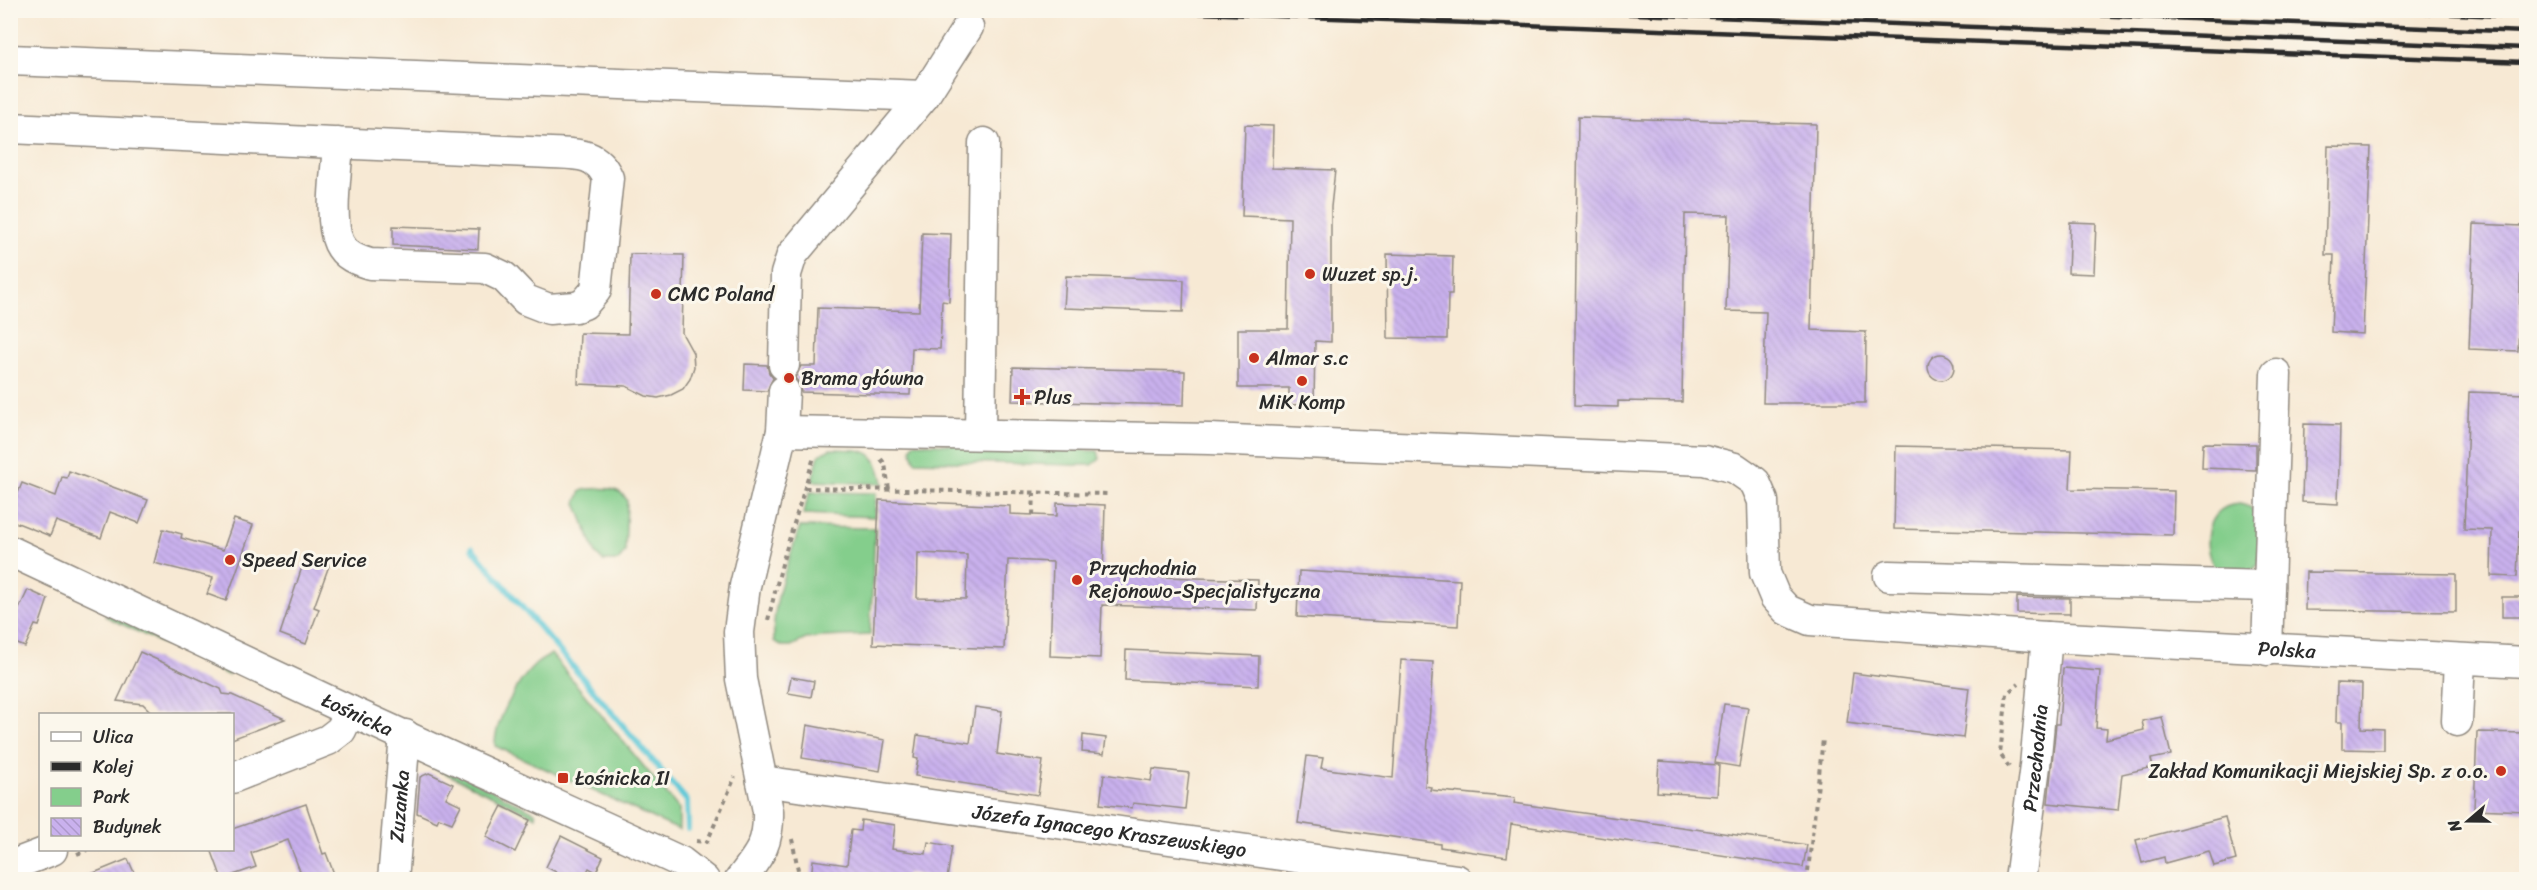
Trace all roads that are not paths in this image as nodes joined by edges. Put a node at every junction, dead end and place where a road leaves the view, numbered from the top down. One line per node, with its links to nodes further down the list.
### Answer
1 (968, 27): 3 (street)
2 (10, 60): 3 (street)
3 (924, 96): 8 (street)
4 (10, 128): 5 (street)
5 (338, 143): 5 (street)
6 (984, 143): 9 (street)
7 (2276, 374): 12 (street)
8 (782, 431): 9 (street, Polska); 21 (street)
9 (980, 434): 13 (street, Polska)
10 (10, 551): 17 (street, Łośnicka)
11 (1889, 576): 12 (street)
12 (2269, 586): 14 (street)
13 (2047, 637): 14 (street, Polska); 28 (street, Przechodnia)
14 (2267, 650): 15 (street, Polska)
15 (2460, 661): 16 (street, Polska); 18 (street)
16 (2526, 663)
17 (350, 711): 19 (street, Łośnicka); 20 (street)
18 (2457, 721)
19 (405, 735): 24 (street, Zuzanka); 25 (street, Łośnicka)
20 (234, 777)
21 (749, 779): 26 (street); 27 (street, Józefa Ignacego Kraszewskiego)
22 (47, 851): 23 (street)
23 (10, 866)
24 (393, 879)
25 (704, 879)
26 (740, 879)
27 (1457, 879)
28 (2020, 879)

